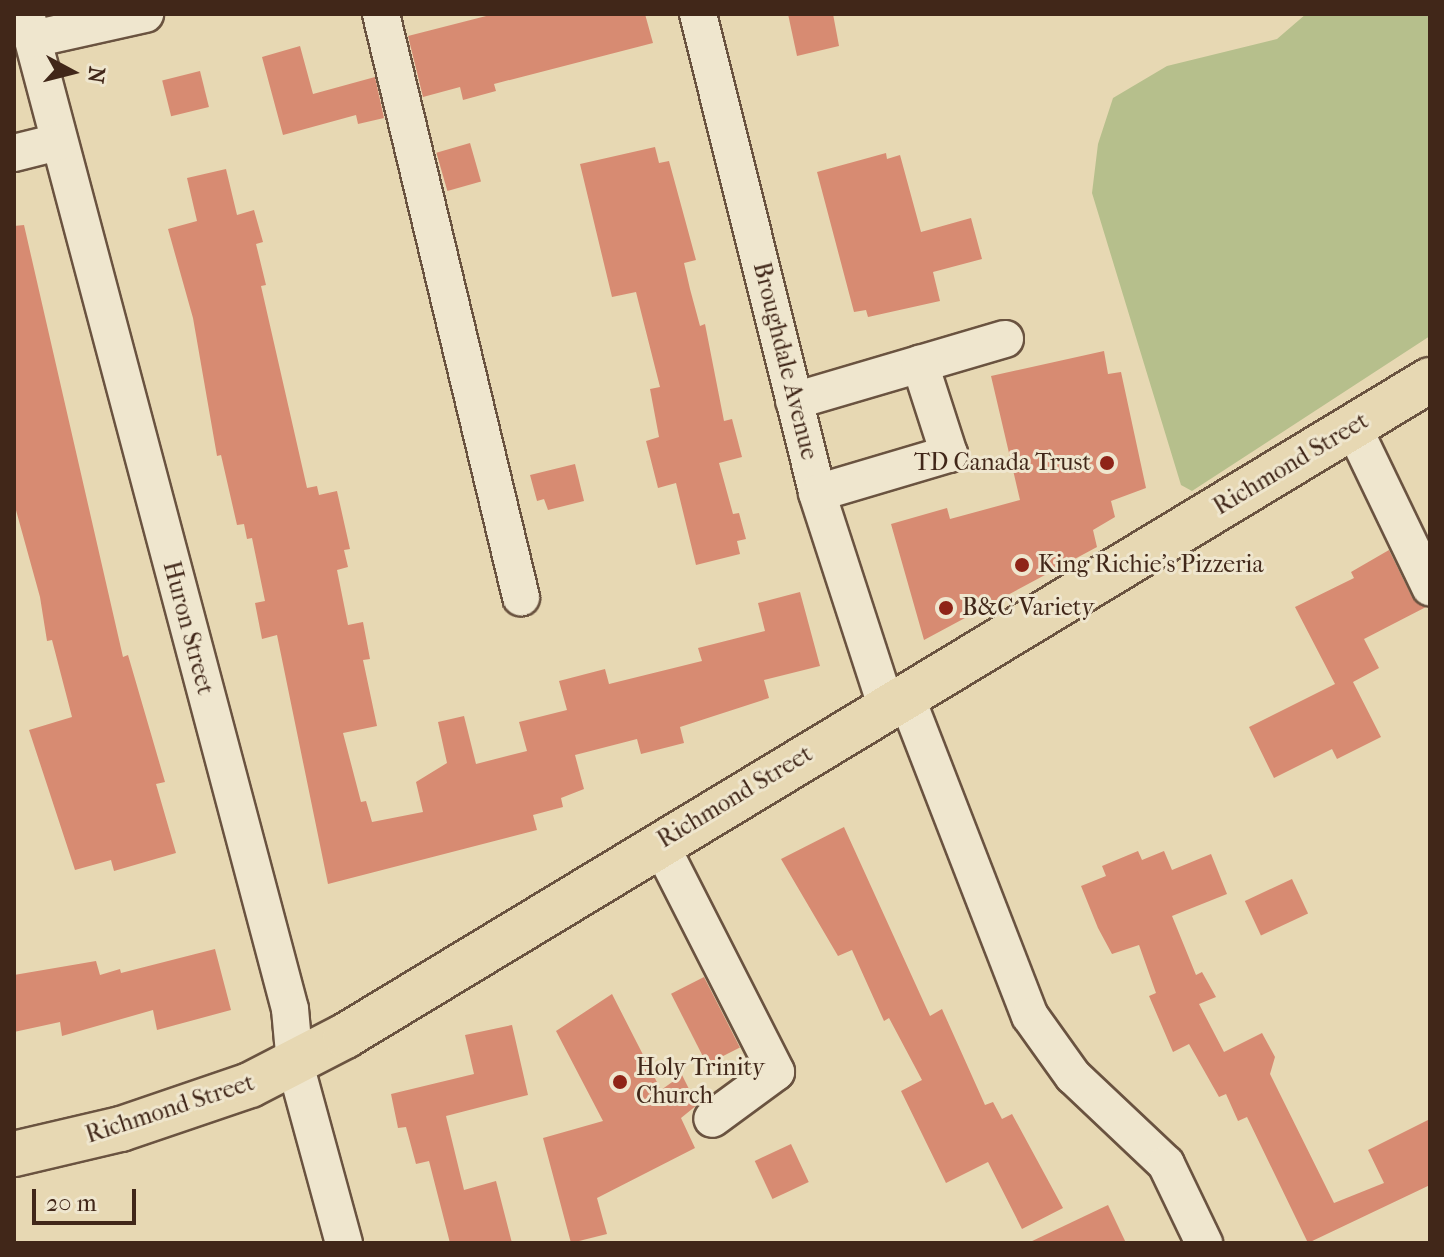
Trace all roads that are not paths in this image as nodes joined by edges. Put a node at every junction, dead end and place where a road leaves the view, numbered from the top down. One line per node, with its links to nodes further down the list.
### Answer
1 (145, 14): 4 (street)
2 (381, 14): 14 (street)
3 (698, 14): 10 (street, Broughdale Avenue)
4 (29, 26): 5 (street, Huron Street)
5 (58, 142): 6 (street); 17 (street, Huron Street)
6 (14, 153)
7 (1005, 339): 8 (street)
8 (920, 364): 10 (street); 12 (street)
9 (1430, 380): 11 (main road, Richmond Street)
10 (794, 401): 12 (street, Broughdale Avenue)
11 (1353, 427): 13 (street); 15 (main road, Richmond Street)
12 (817, 493): 15 (street, Broughdale Avenue)
13 (1430, 587)
14 (521, 597)
15 (896, 699): 16 (main road, Richmond Street); 21 (street, Broughdale Avenue)
16 (659, 842): 17 (main road, Richmond Street); 18 (street)
17 (295, 1064): 19 (main road, Richmond Street); 20 (street, Huron Street)
18 (712, 1119)
19 (14, 1154)
20 (344, 1243)
21 (1204, 1243)

